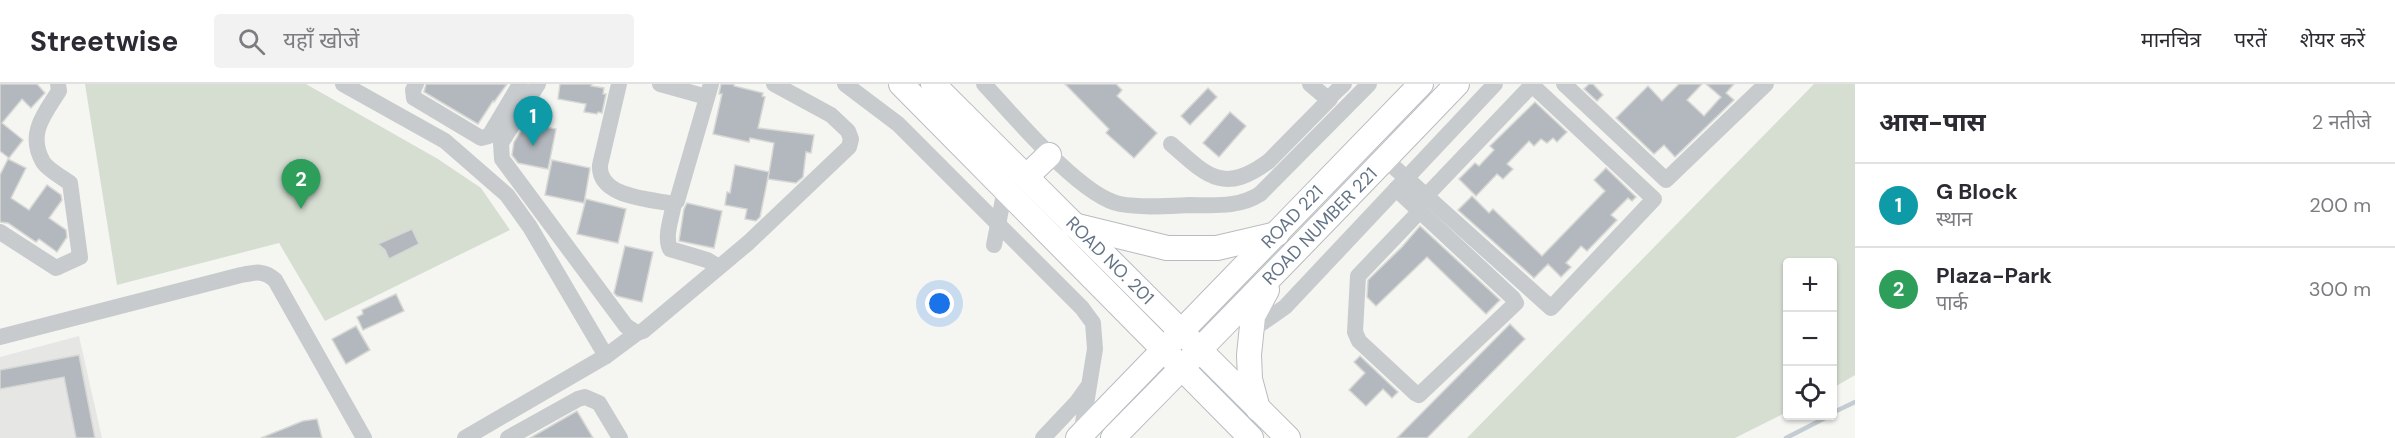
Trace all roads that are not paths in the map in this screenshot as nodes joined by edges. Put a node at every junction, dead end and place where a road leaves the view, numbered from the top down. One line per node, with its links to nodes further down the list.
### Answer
1 (58, 84): 35 (street)
2 (343, 84): 47 (street)
3 (416, 84): 4 (street)
4 (520, 84)
5 (538, 84): 43 (street)
6 (618, 84): 31 (street)
7 (660, 84): 21 (street)
8 (774, 84): 39 (street)
9 (845, 84): 24 (street)
10 (901, 84): 23 (main road)
11 (933, 84): 28 (main road, ROAD NO. 201)
12 (984, 84): 26 (street)
13 (1310, 84): 22 (street)
14 (1344, 84): 22 (street)
15 (1370, 84): 26 (street)
16 (1421, 84): 36 (main road, ROAD 221)
17 (1457, 84): 27 (main road, ROAD NUMBER 221)
18 (1495, 84): 29 (street)
19 (1564, 84): 20 (street)
20 (1766, 84)
21 (709, 91): 31 (street)
22 (1329, 99): 25 (street)
23 (927, 110): 24 (street); 30 (main road)
24 (910, 136): 33 (street)
25 (1171, 144)
26 (1049, 154): 28 (main road)
27 (1385, 159): 29 (street); 41 (main road, ROAD NUMBER 221)
28 (1028, 176): 34 (main road, ROAD NO. 201)
29 (1401, 183): 32 (street); 42 (street)
30 (1005, 189): 33 (street); 38 (main road)
31 (675, 203): 39 (street)
32 (1424, 203): 32 (street); 32 (street)
33 (998, 223): 37 (street); 40 (street)
34 (1073, 225): 36 (main road); 45 (main road, ROAD NO. 201)
35 (0, 232)
36 (1277, 234): 45 (main road, ROAD 221)
37 (994, 245)
38 (1070, 255): 40 (street); 46 (main road)
39 (719, 267): 43 (street)
40 (1047, 272): 49 (street)
41 (1274, 274): 42 (main road); 45 (main road, ROAD NUMBER 221)
42 (1252, 330): 50 (main road)
43 (637, 333): 47 (street)
44 (0, 337): 53 (street)
45 (1190, 340): 46 (main road, ROAD 221); 48 (main road, ROAD NUMBER 221); 50 (main road, ROAD NO. 201)
46 (1163, 351): 48 (main road); 52 (main road, ROAD 221)
47 (606, 356): 54 (street)
48 (1181, 369): 57 (main road, ROAD NUMBER 221); 58 (main road)
49 (1087, 387): 52 (street); 56 (street)
50 (1258, 410): 59 (main road, ROAD NO. 201)
51 (519, 435): 55 (street)
52 (1079, 437)
53 (364, 438)
54 (465, 438)
55 (620, 438)
56 (1042, 438)
57 (1113, 438)
58 (1251, 438)
59 (1288, 438)

